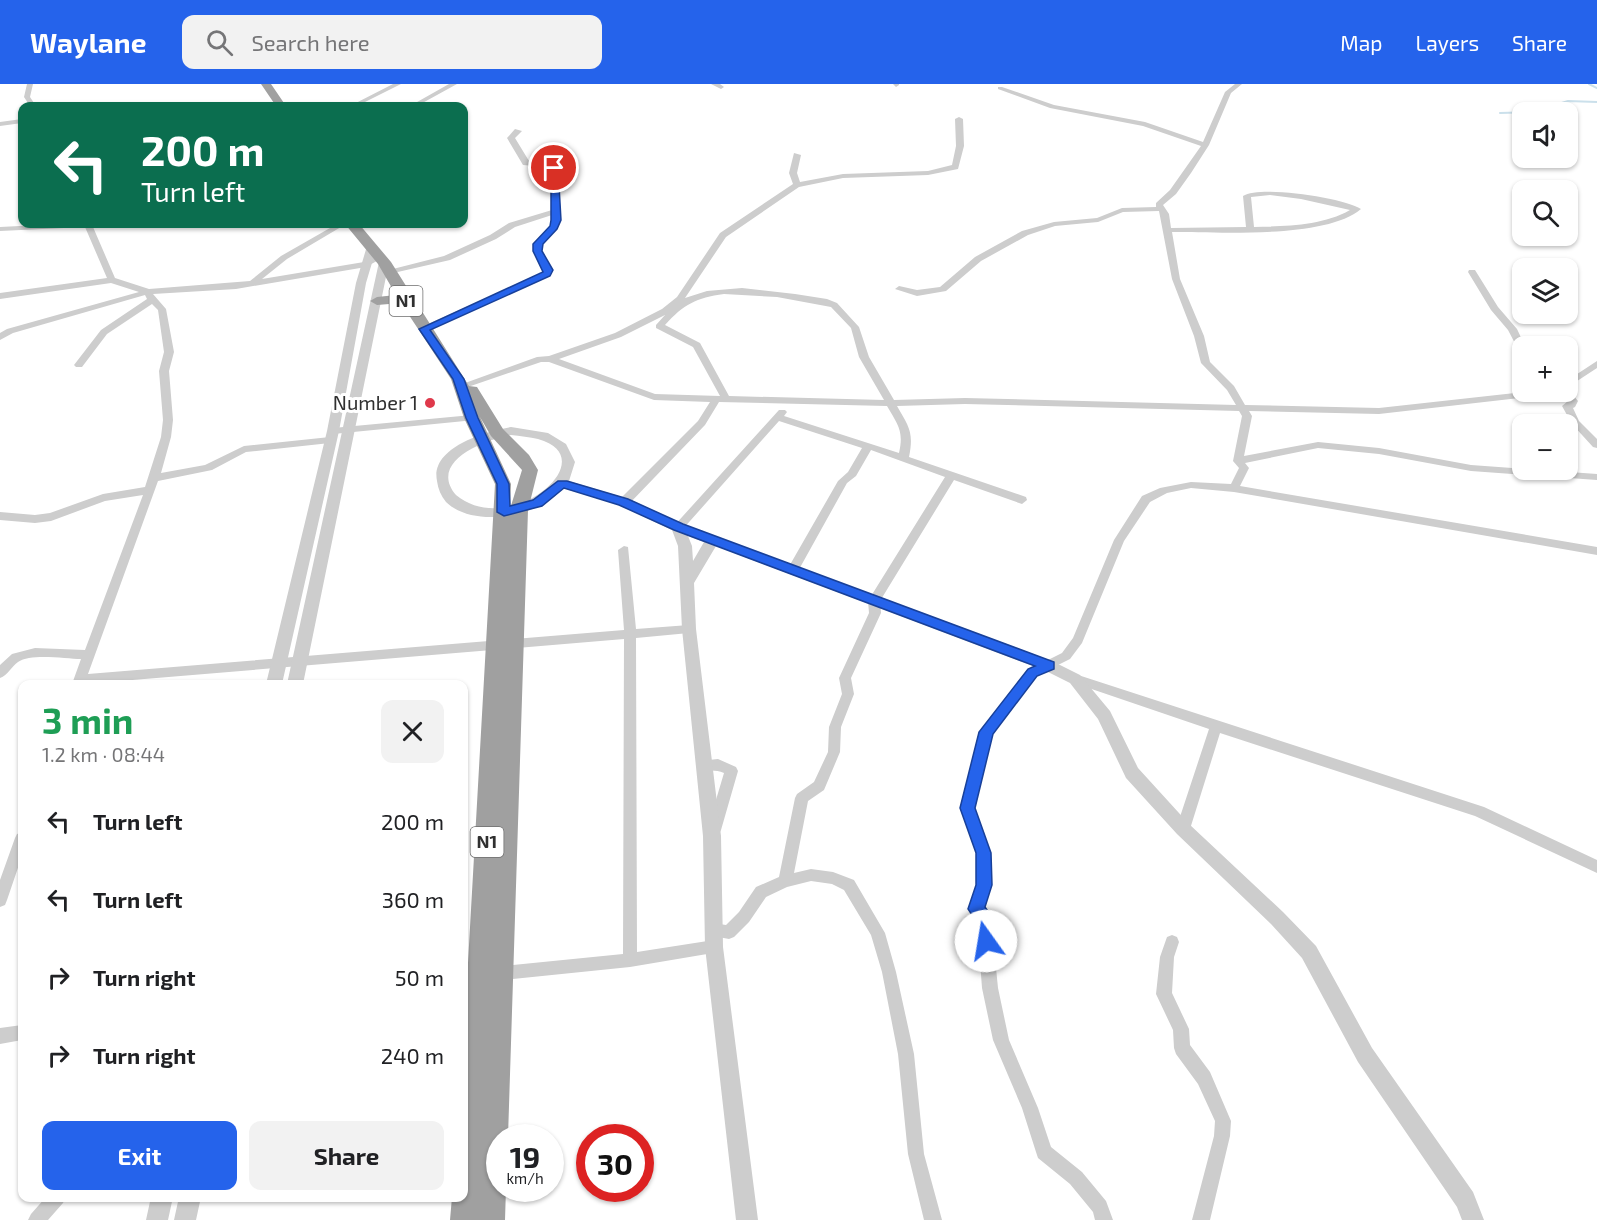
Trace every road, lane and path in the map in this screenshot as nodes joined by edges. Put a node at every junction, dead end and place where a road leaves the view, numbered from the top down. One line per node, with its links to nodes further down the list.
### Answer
1 (30, 84): 7 (street)
2 (398, 84): 9 (street)
3 (454, 84): 10 (street)
4 (1235, 84): 15 (street)
5 (270, 85): 8 (highway)
6 (1000, 88): 15 (street)
7 (30, 102)
8 (279, 102)
9 (361, 102)
10 (420, 102)
11 (959, 119): 17 (street)
12 (18, 122): 13 (street)
13 (0, 124)
14 (518, 131): 19 (street)
15 (1204, 145): 18 (street)
16 (797, 155): 17 (street)
17 (797, 185): 40 (street)
18 (1159, 209): 26 (street); 32 (street)
19 (556, 212): 27 (street); 37 (street)
20 (18, 228): 25 (street)
21 (92, 228): 30 (street)
22 (335, 228): 31 (street)
23 (355, 228): 27 (highway, N1)
24 (1250, 228): 24 (street); 26 (street)
25 (0, 229)
26 (1167, 230): 52 (street)
27 (381, 259): 28 (street); 35 (highway, N1); 36 (street)
28 (366, 264): 31 (street); 48 (street)
29 (1472, 272): 38 (street)
30 (112, 280): 33 (street); 34 (street)
31 (253, 282): 34 (street)
32 (899, 289)
33 (0, 296)
34 (150, 296): 39 (street); 42 (street); 67 (street)
35 (404, 298): 36 (highway); 37 (highway, N1)
36 (377, 301): 46 (street)
37 (424, 329): 44 (highway, N1)
38 (1516, 336)
39 (0, 337)
40 (550, 359): 44 (street); 47 (street)
41 (1597, 364): 43 (street)
42 (80, 365)
43 (1578, 377)
44 (462, 383): 54 (highway, N1); 56 (highway, N1)
45 (1512, 396): 52 (street)
46 (354, 399): 48 (street); 55 (street)
47 (721, 399): 49 (street); 51 (street); 74 (street)
48 (338, 400): 57 (street)
49 (791, 400): 51 (street); 53 (street)
50 (1573, 402): 59 (street)
51 (889, 403): 52 (street); 61 (street)
52 (1246, 409): 62 (street)
53 (777, 417): 60 (street); 77 (street)
54 (472, 418): 55 (street); 58 (highway, N1)
55 (349, 430): 57 (street); 70 (street)
56 (497, 432): 58 (street); 63 (highway, N1); 68 (street)
57 (331, 436): 67 (street); 72 (street)
58 (481, 438): 64 (highway, N1); 75 (street)
59 (1597, 445)
60 (868, 446): 61 (street); 81 (street)
61 (903, 459): 65 (street)
62 (1238, 461): 66 (street); 69 (street)
63 (526, 470): 64 (highway); 75 (highway, N1)
64 (500, 475): 75 (highway, N1)
65 (950, 477): 73 (street); 85 (street)
66 (1597, 477)
67 (154, 478): 71 (street)
68 (562, 484): 74 (street); 75 (street)
69 (1234, 488): 80 (street); 94 (street)
70 (337, 489): 72 (street); 82 (street)
71 (150, 490): 76 (street); 89 (street)
72 (319, 491): 83 (street)
73 (1022, 500)
74 (624, 502): 77 (street)
75 (511, 511): 88 (highway, N1)
76 (0, 516)
77 (678, 527): 78 (street); 84 (street)
78 (713, 539): 81 (street); 84 (street)
79 (624, 550): 87 (street)
80 (1597, 551)
81 (793, 570): 85 (street)
82 (320, 571): 83 (street); 92 (street)
83 (299, 574): 93 (street)
84 (687, 583): 86 (street)
85 (874, 601): 94 (street); 107 (street)
86 (689, 629): 87 (street); 102 (street)
87 (630, 634): 88 (street); 111 (street)
88 (506, 644): 92 (street); 112 (highway, N1); 113 (highway, N1)
89 (87, 655): 90 (street); 97 (street)
90 (15, 657): 91 (street); 95 (street)
91 (0, 660)
92 (300, 661): 93 (street); 100 (street)
93 (279, 663): 98 (street); 99 (street)
94 (1049, 666): 96 (street); 128 (street)
95 (0, 673)
96 (1075, 679): 101 (street); 103 (street)
97 (80, 680)
98 (100, 680)
99 (275, 680)
100 (296, 680)
101 (1216, 726): 103 (street); 106 (street)
102 (704, 765): 104 (street); 104 (street)
103 (1183, 829): 130 (street)
104 (712, 836): 109 (street)
105 (18, 849): 108 (street)
106 (1597, 867)
107 (785, 881): 109 (street); 127 (street)
108 (0, 900)
109 (713, 939): 111 (street); 126 (street)
110 (1172, 942): 129 (street)
111 (630, 960): 112 (street)
112 (503, 974): 113 (street); 125 (highway, N1)
113 (472, 976): 116 (highway, N1)
114 (18, 1034): 115 (street)
115 (0, 1036)
116 (468, 1098)
117 (53, 1202): 121 (street)
118 (161, 1202): 122 (street)
119 (189, 1202): 123 (street)
120 (465, 1202): 124 (highway, N1)
121 (37, 1220)
122 (157, 1220)
123 (185, 1220)
124 (464, 1220)
125 (491, 1220)
126 (747, 1220)
127 (933, 1220)
128 (1104, 1220)
129 (1200, 1220)
130 (1473, 1220)

